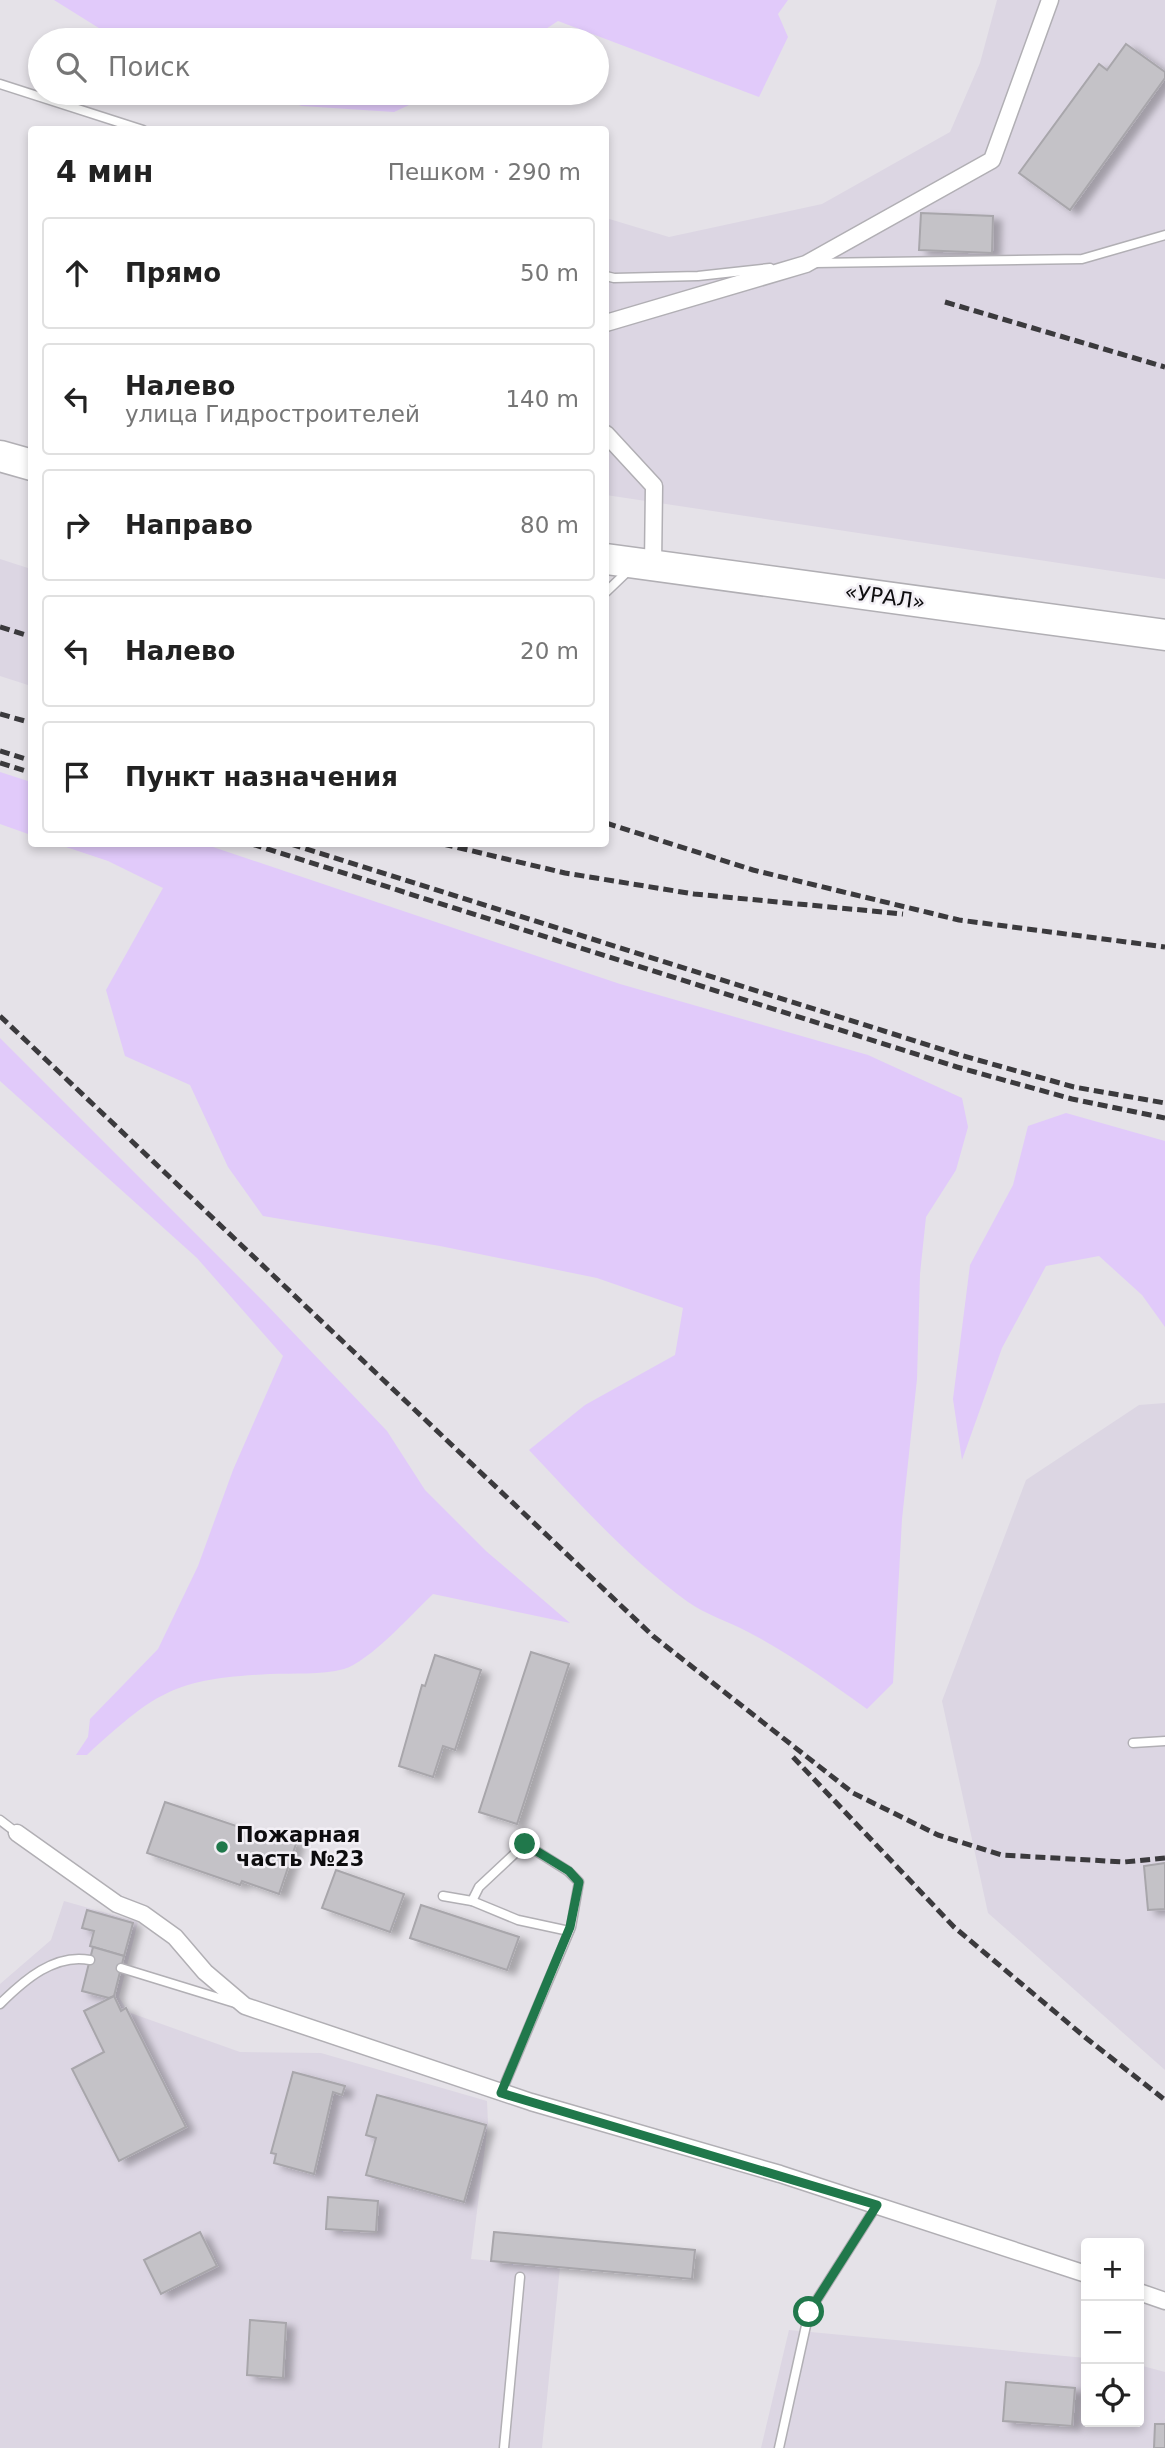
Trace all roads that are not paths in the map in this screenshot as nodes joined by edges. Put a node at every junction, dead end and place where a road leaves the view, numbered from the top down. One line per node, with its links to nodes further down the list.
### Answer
1 (1050, 0): 7 (street)
2 (0, 84): 3 (lane)
3 (28, 93)
4 (65, 105): 5 (lane)
5 (131, 126)
6 (1165, 235): 7 (lane)
7 (806, 264): 8 (lane); 9 (street)
8 (609, 277)
9 (609, 322)
10 (609, 437): 14 (street)
11 (0, 456): 12 (highway)
12 (28, 464)
13 (609, 559): 14 (highway, «УРАЛ»)
14 (645, 565): 15 (lane); 16 (highway, «УРАЛ»)
15 (609, 590)
16 (1164, 636)
17 (1165, 1741): 18 (lane)
18 (1133, 1743)
19 (0, 1820): 20 (lane)
20 (17, 1833): 27 (street)
21 (443, 1896): 22 (lane)
22 (472, 1901): 23 (lane); 23 (lane)
23 (569, 1931): 28 (lane)
24 (90, 1960): 26 (lane)
25 (121, 1968): 27 (lane)
26 (0, 2004)
27 (245, 2006): 28 (street)
28 (501, 2093): 29 (street)
29 (877, 2205): 30 (street); 35 (lane)
30 (1081, 2272)
31 (520, 2277): 34 (lane)
32 (1144, 2294): 33 (street)
33 (1165, 2301)
34 (504, 2448)
35 (779, 2448)

